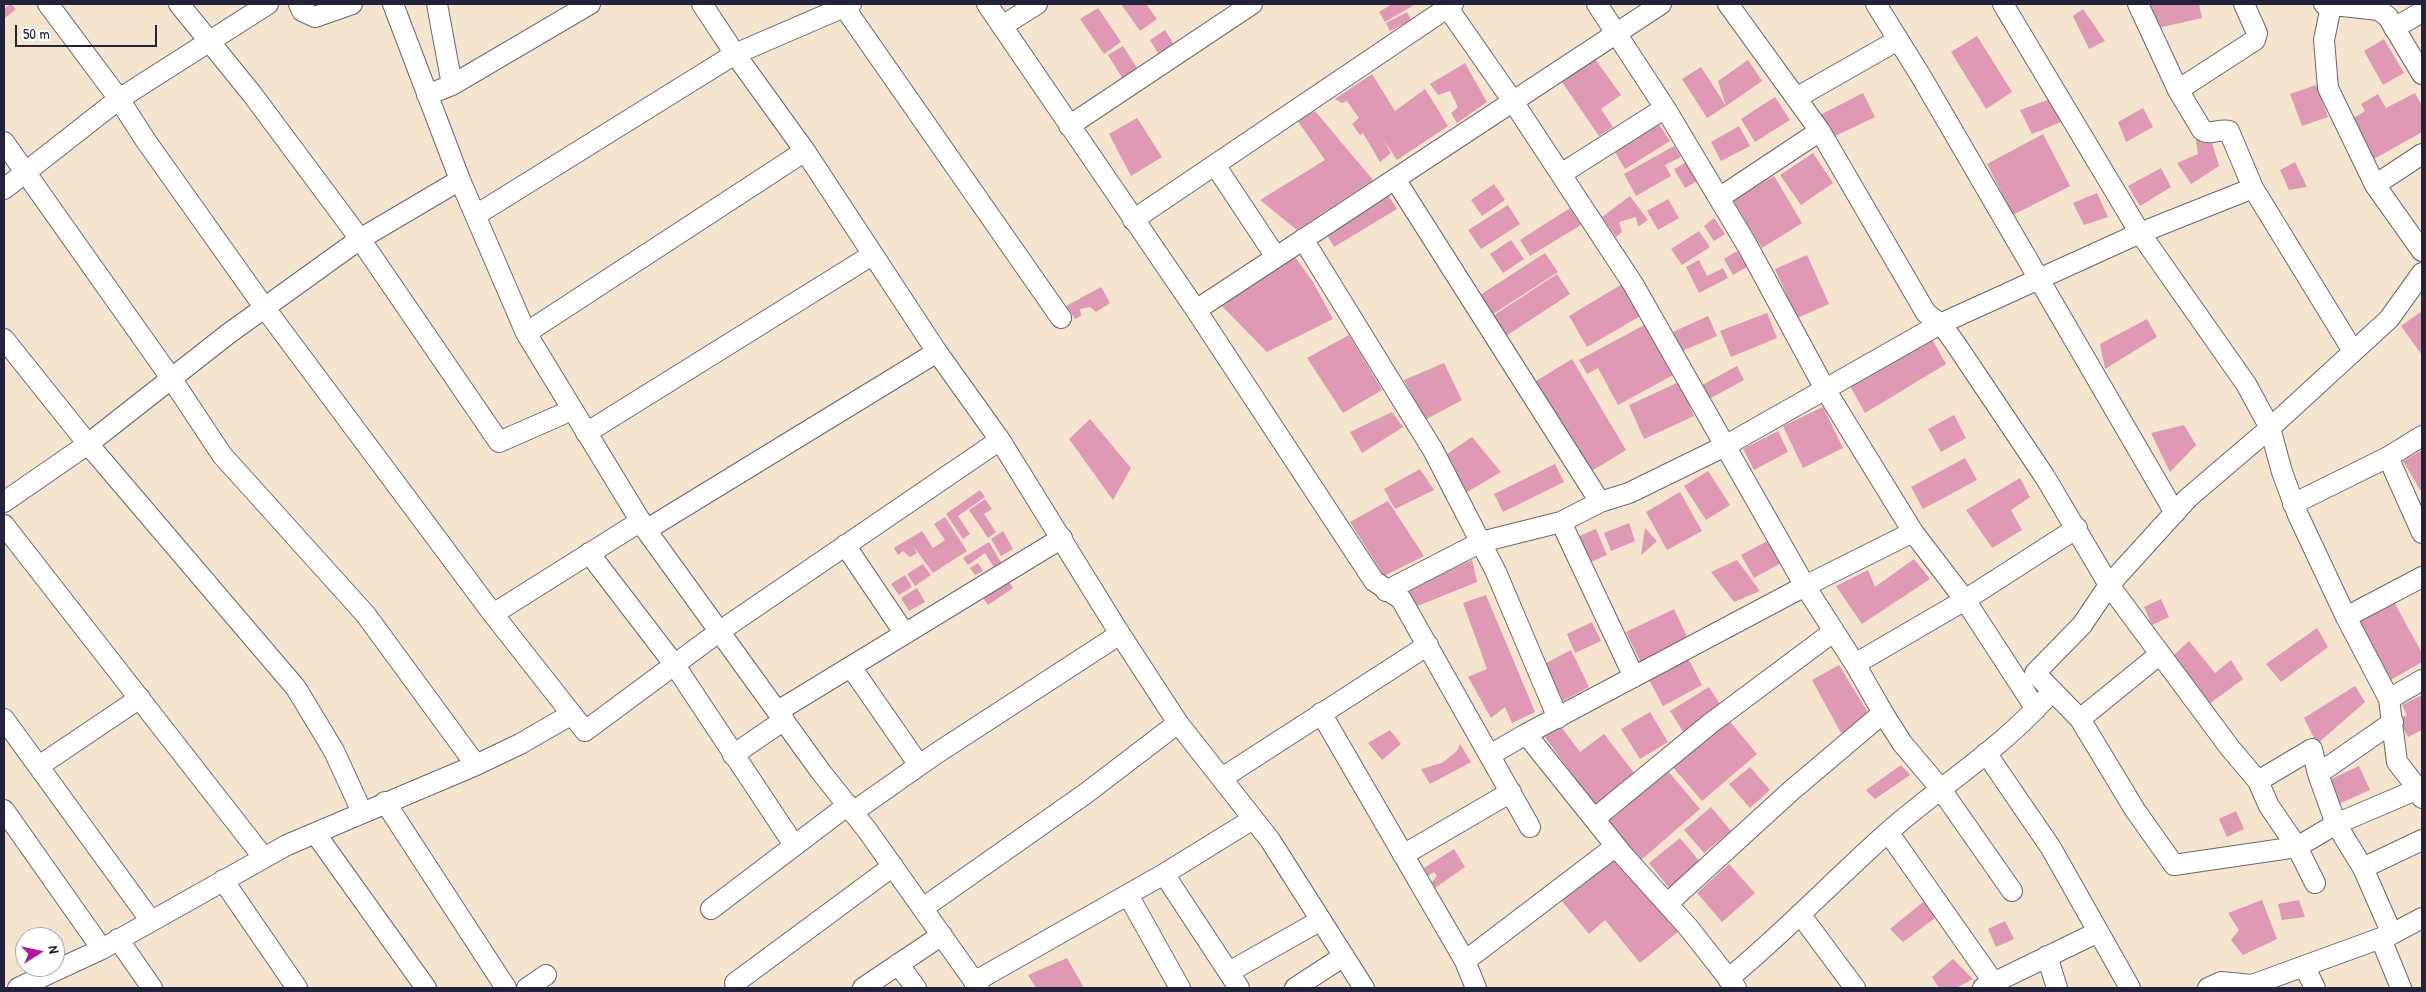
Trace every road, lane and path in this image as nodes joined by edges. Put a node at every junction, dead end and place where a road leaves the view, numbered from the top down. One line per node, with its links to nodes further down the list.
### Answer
1 (48, 4): 36 (street)
2 (179, 4): 29 (street)
3 (268, 4): 29 (street)
4 (299, 4): 5 (street)
5 (352, 4)
6 (393, 4): 34 (street)
7 (437, 4): 32 (street)
8 (590, 4): 32 (street)
9 (702, 4): 30 (street)
10 (987, 4): 25 (street)
11 (1037, 4): 25 (street)
12 (1252, 4): 39 (street)
13 (1598, 4): 27 (street)
14 (1661, 4): 27 (street)
15 (1728, 4): 35 (street)
16 (1876, 4): 28 (street)
17 (2003, 4): 55 (street)
18 (2138, 4): 33 (street)
19 (2244, 4): 33 (street)
20 (846, 5): 30 (street); 65 (street)
21 (1449, 5): 37 (street); 44 (street)
22 (2328, 5): 23 (street); 49 (street)
23 (2366, 6): 26 (street)
24 (2422, 12): 26 (street)
25 (1002, 26): 39 (street)
26 (2394, 28): 31 (street)
27 (1616, 32): 37 (street); 38 (street)
28 (1898, 40): 35 (street); 62 (street)
29 (210, 41): 36 (street); 56 (street)
30 (734, 54): 42 (street); 53 (street)
31 (2422, 74)
32 (452, 85): 34 (street)
33 (2178, 90): 50 (street)
34 (427, 94): 48 (street)
35 (1796, 98): 40 (street)
36 (120, 99): 45 (street); 63 (street)
37 (1512, 100): 46 (street); 47 (street)
38 (1665, 108): 46 (street); 52 (street)
39 (1069, 126): 54 (street)
40 (1820, 131): 52 (street); 66 (street)
41 (4, 142): 45 (street)
42 (805, 151): 59 (street); 67 (street)
43 (2422, 154): 49 (street)
44 (1215, 165): 54 (street); 60 (street)
45 (26, 172): 51 (street); 71 (street)
46 (1561, 174): 79 (street)
47 (1395, 179): 57 (street); 82 (street)
48 (460, 180): 53 (street); 56 (street)
49 (2376, 185): 58 (street)
50 (2253, 188): 55 (street); 69 (street)
51 (4, 189)
52 (1719, 198): 72 (street)
53 (476, 215): 67 (street)
54 (1133, 220): 64 (street)
55 (2140, 233): 62 (street); 74 (street)
56 (360, 239): 63 (street); 73 (street)
57 (1303, 240): 60 (street); 92 (street)
58 (2422, 251)
59 (872, 255): 70 (street); 75 (street)
60 (1276, 257): 64 (street)
61 (2422, 273): 69 (street)
62 (2038, 279): 66 (street); 84 (street)
63 (264, 308): 71 (street); 100 (street)
64 (1196, 310): 98 (street)
65 (1061, 318)
66 (1940, 324): 72 (street); 89 (street)
67 (526, 333): 73 (street)
68 (4, 339): 78 (street)
69 (2353, 351): 74 (street)
70 (937, 352): 77 (street); 87 (street)
71 (171, 378): 78 (street); 130 (street)
72 (1825, 389): 79 (street); 90 (street)
73 (572, 410): 75 (street)
74 (2270, 428): 83 (street); 84 (street)
75 (586, 433): 87 (street)
76 (2422, 436): 80 (street)
77 (1000, 440): 91 (street); 93 (street)
78 (88, 444): 81 (street); 142 (street)
79 (1725, 446): 82 (street); 97 (street)
80 (2388, 457): 83 (street); 88 (street)
81 (4, 502)
82 (1600, 502): 85 (street)
83 (2293, 504): 101 (street)
84 (2175, 513): 96 (street)
85 (1561, 522): 92 (street); 111 (street)
86 (4, 525): 114 (street)
87 (643, 525): 94 (street); 102 (street)
88 (2421, 526)
89 (2077, 528): 96 (street); 99 (street)
90 (1913, 532): 97 (street); 99 (street)
91 (1062, 538): 104 (street); 105 (street)
92 (1481, 542): 98 (street); 121 (street)
93 (845, 545): 102 (street); 104 (street)
94 (589, 553): 100 (street); 108 (street)
95 (2422, 577): 101 (street)
96 (2109, 585): 107 (street); 113 (street)
97 (1804, 586): 103 (street); 111 (street)
98 (1386, 591): 106 (street)
99 (1965, 600): 109 (street); 116 (street)
100 (493, 614): 119 (street)
101 (2346, 617): 115 (street)
102 (720, 630): 108 (street); 120 (street)
103 (1833, 632): 109 (street); 144 (street)
104 (905, 634): 110 (street)
105 (1120, 634): 125 (street); 131 (street)
106 (1428, 645): 117 (street); 129 (street)
107 (2160, 654): 123 (street); 135 (street)
108 (674, 664): 119 (street); 128 (street)
109 (1855, 664): 118 (street)
110 (851, 667): 120 (street); 131 (street)
111 (1634, 677): 121 (street)
112 (2422, 680): 115 (street)
113 (2052, 691): 116 (street); 123 (street)
114 (140, 698): 132 (street); 154 (street)
115 (2389, 699): 124 (street)
116 (2036, 708): 127 (street)
117 (1321, 712): 134 (street); 153 (street)
118 (1883, 713): 136 (street); 162 (street)
119 (572, 714): 130 (street)
120 (781, 716): 128 (street); 140 (street)
121 (1558, 718): 126 (street)
122 (4, 719): 132 (street)
123 (2080, 719): 152 (street)
124 (2393, 722): 133 (street); 137 (street)
125 (1178, 723): 134 (street); 163 (street)
126 (1526, 734): 129 (street); 144 (street)
127 (1986, 753): 136 (street); 169 (street)
128 (733, 755): 150 (street)
129 (1490, 755): 138 (street)
130 (476, 765): 139 (street)
131 (919, 765): 140 (street)
132 (39, 766): 168 (street)
133 (2318, 774): 135 (street); 145 (street)
134 (1222, 778): 143 (street)
135 (2258, 781): 152 (street)
136 (1940, 788): 147 (street); 160 (street)
137 (2421, 791): 145 (street)
138 (1511, 792): 146 (street); 153 (street)
139 (386, 802): 142 (street); 188 (street)
140 (851, 809): 150 (street); 155 (street)
141 (4, 810): 172 (street)
142 (362, 812): 148 (street)
143 (1253, 819): 157 (street); 167 (street)
144 (1594, 819): 151 (street)
145 (2336, 824): 152 (street); 156 (street)
146 (1530, 827)
147 (1888, 832): 165 (street); 183 (street)
148 (315, 833): 154 (street); 187 (street)
149 (2422, 840): 156 (street)
150 (794, 845): 164 (street)
151 (1616, 846): 162 (street); 175 (street)
152 (2297, 847): 159 (street)
153 (1403, 855): 175 (street)
154 (264, 858): 158 (street)
155 (893, 866): 163 (street); 180 (street)
156 (2362, 868): 171 (street)
157 (1164, 874): 161 (street); 179 (street)
158 (223, 880): 168 (street); 186 (street)
159 (2315, 883)
160 (2012, 891)
161 (1128, 895): 182 (street); 192 (street)
162 (1667, 904): 181 (street)
163 (923, 908): 170 (street)
164 (711, 910)
165 (1800, 914): 181 (street); 196 (street)
166 (2422, 918): 171 (street)
167 (1320, 920): 173 (street); 179 (street)
168 (151, 921): 172 (street)
169 (2098, 932): 174 (street); 198 (street)
170 (942, 935): 176 (street); 182 (street)
171 (2386, 937): 177 (street); 201 (street)
172 (110, 944): 184 (street); 185 (street)
173 (1344, 956): 193 (street); 194 (street)
174 (2047, 956): 183 (street); 197 (street)
175 (1465, 961): 195 (street)
176 (898, 964): 190 (street); 191 (street)
177 (2304, 966): 199 (street); 200 (street)
178 (546, 975): 189 (street)
179 (1234, 980)
180 (735, 983)
181 (1732, 983)
182 (977, 985)
183 (1988, 986)
184 (18, 988)
185 (152, 988)
186 (297, 988)
187 (426, 988)
188 (506, 988)
189 (527, 988)
190 (863, 988)
191 (916, 988)
192 (1180, 988)
193 (1295, 988)
194 (1364, 988)
195 (1476, 988)
196 (1856, 988)
197 (2057, 988)
198 (2130, 988)
199 (2208, 988)
200 (2316, 988)
201 (2401, 988)

